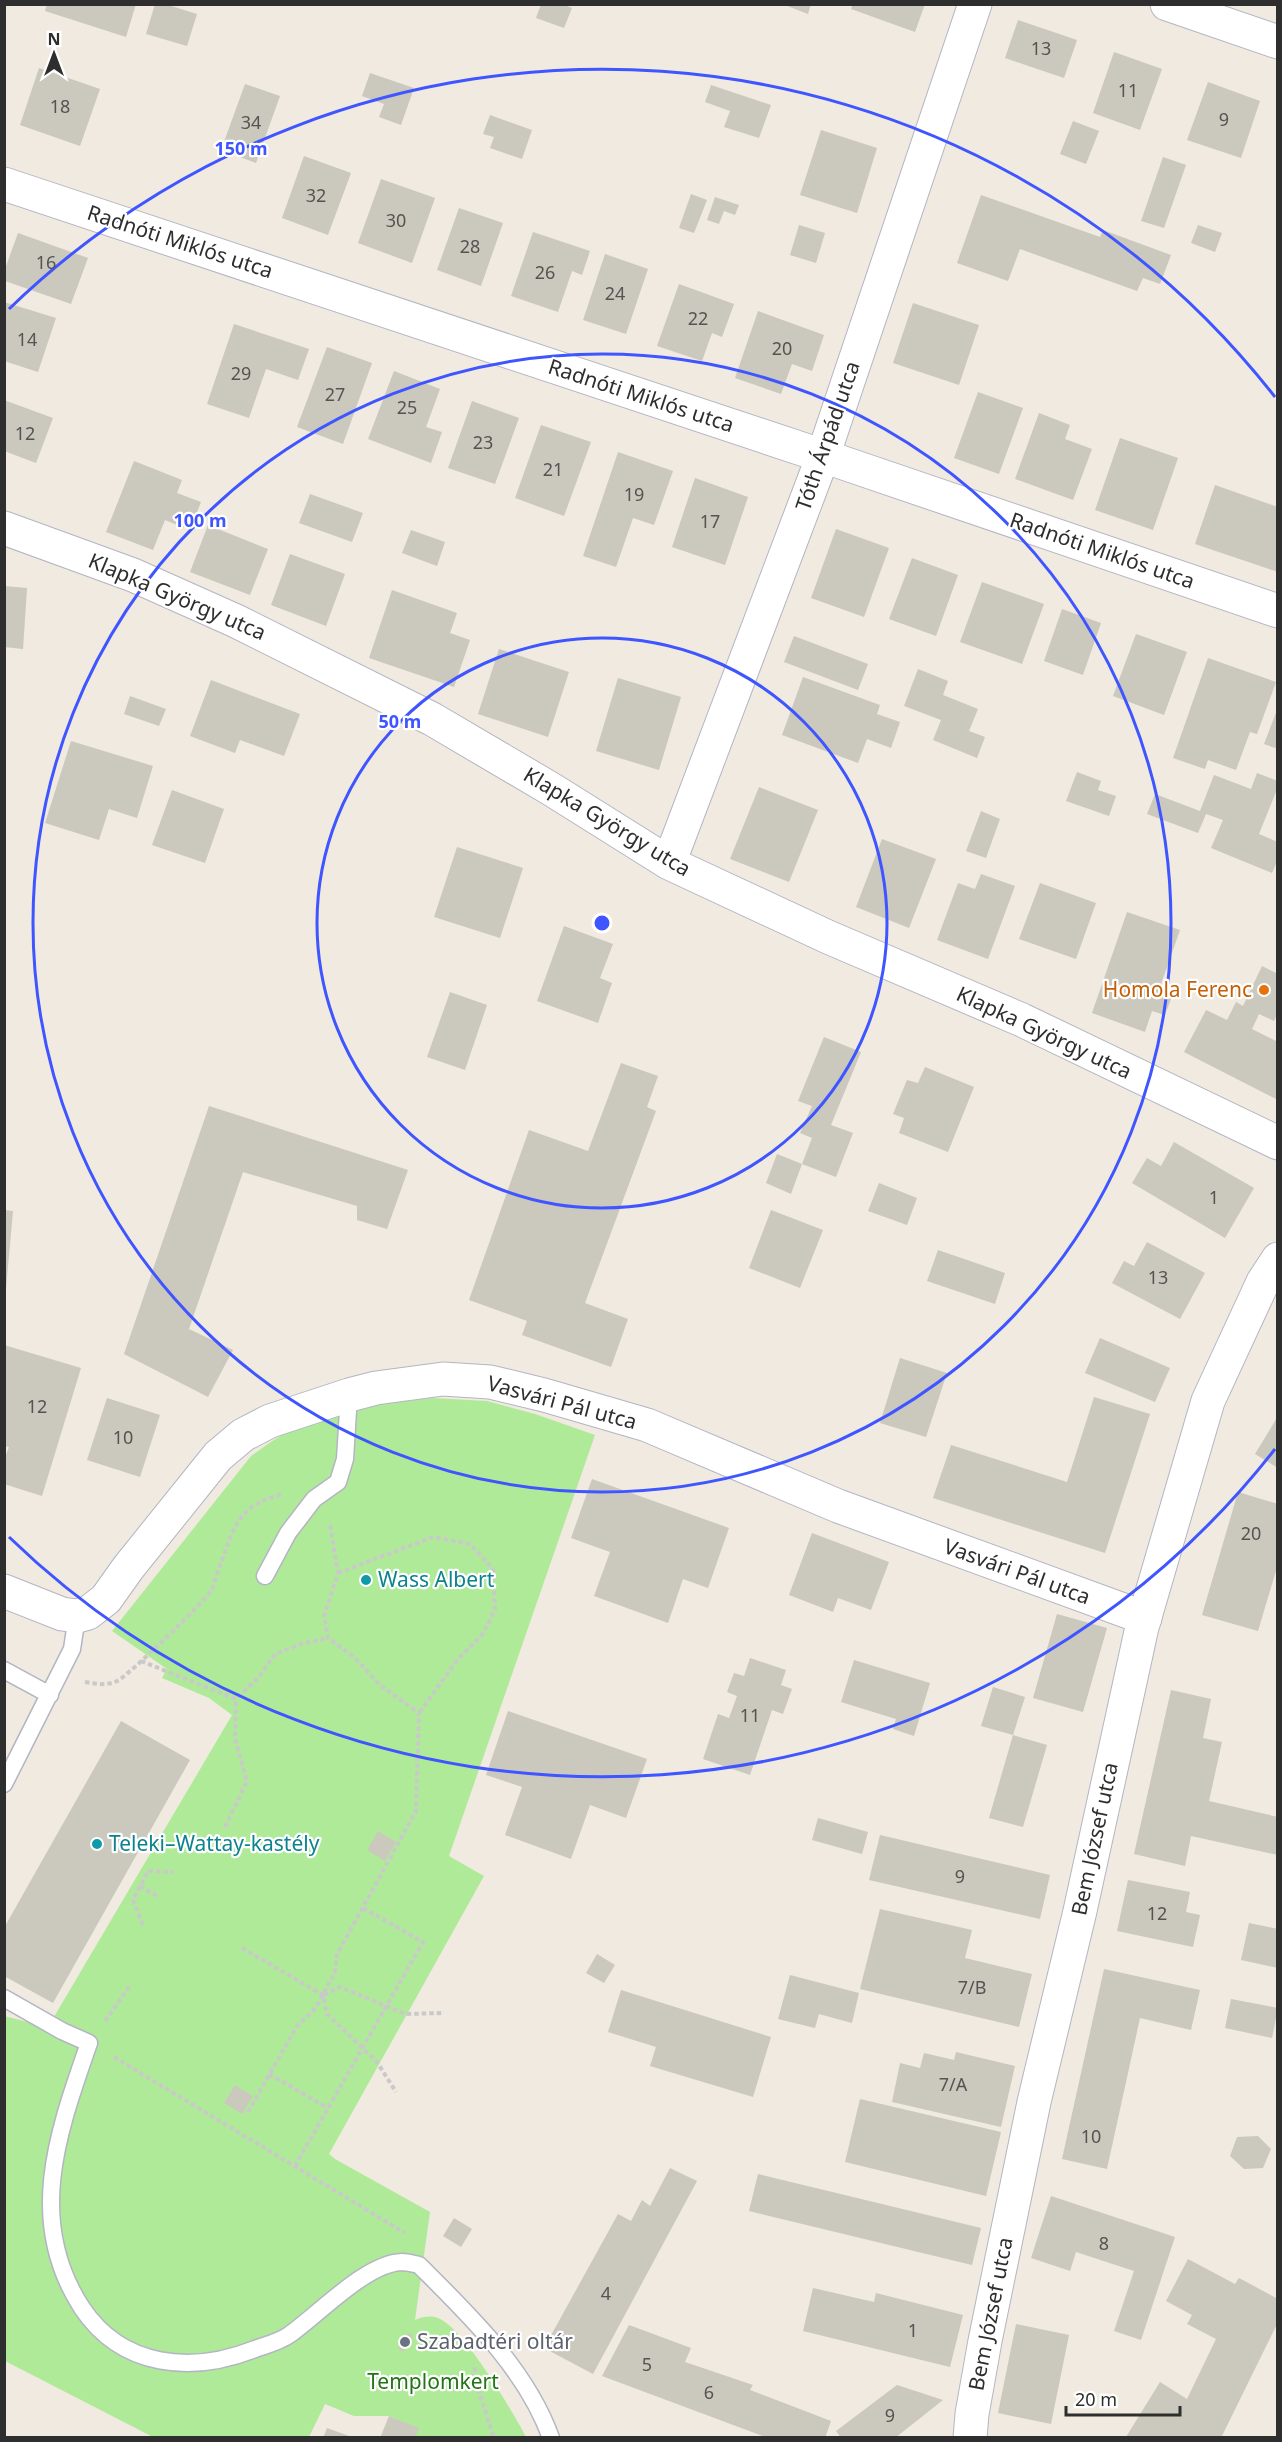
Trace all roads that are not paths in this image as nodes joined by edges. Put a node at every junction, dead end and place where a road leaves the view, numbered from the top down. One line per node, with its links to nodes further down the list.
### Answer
1 (975, 4): 5 (street, Tóth Árpád utca)
2 (1167, 4): 3 (street)
3 (1278, 42)
4 (4, 184): 5 (street, Radnóti Miklós utca)
5 (823, 456): 7 (street, Radnóti Miklós utca); 8 (street, Tóth Árpád utca)
6 (4, 528): 8 (street, Klapka György utca)
7 (1278, 611)
8 (669, 863): 9 (street, Klapka György utca)
9 (1278, 1143)
10 (1278, 1259): 15 (street, Bem József utca)
11 (349, 1395): 12 (lane); 14 (street, Vasvári Pál utca); 15 (street, Vasvári Pál utca)
12 (265, 1576)
13 (4, 1591): 14 (street)
14 (77, 1616): 17 (lane)
15 (1145, 1618): 21 (street, Bem József utca)
16 (4, 1670): 17 (lane)
17 (50, 1695): 18 (lane)
18 (4, 1784)
19 (4, 1998): 20 (lane)
20 (551, 2438)
21 (970, 2438)

